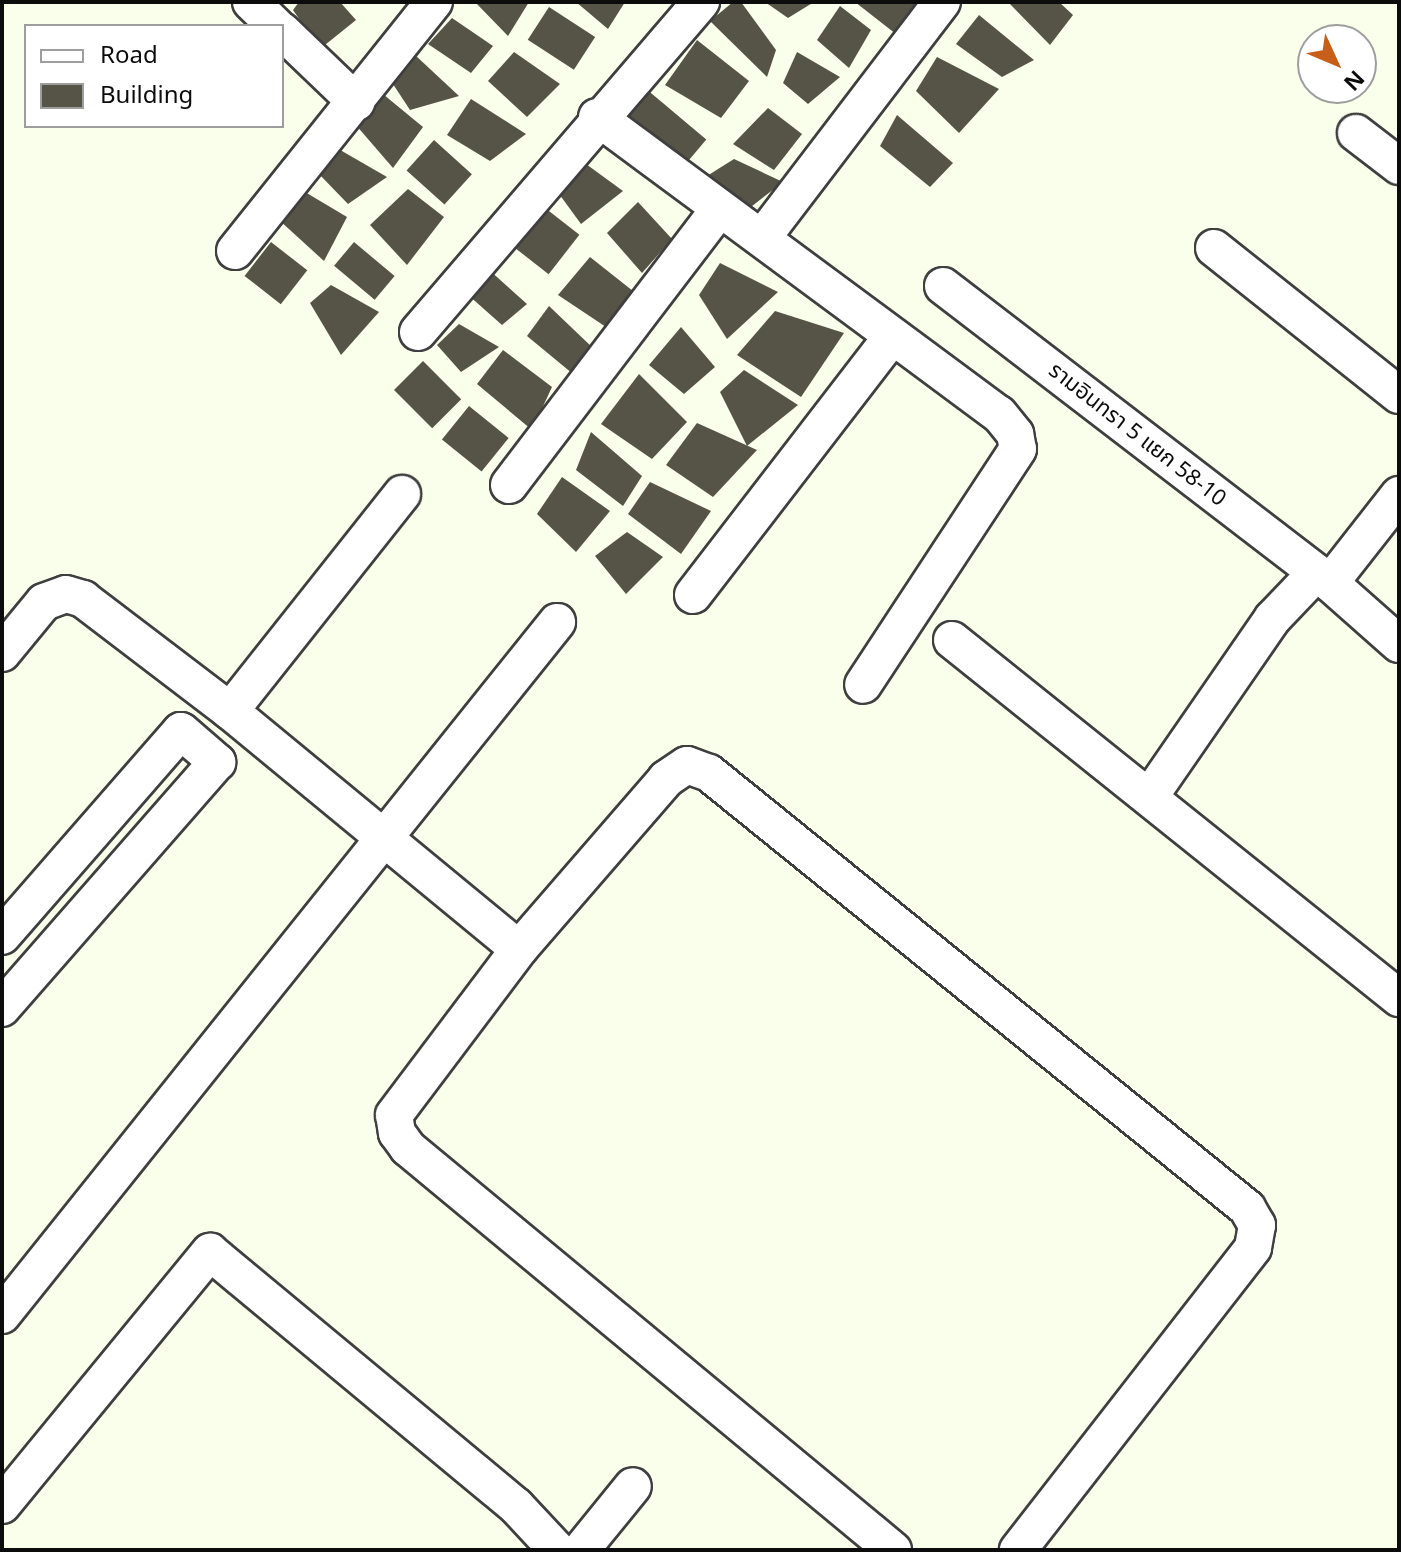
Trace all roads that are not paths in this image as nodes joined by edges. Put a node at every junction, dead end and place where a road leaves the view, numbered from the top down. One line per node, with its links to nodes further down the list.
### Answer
1 (251, 2): 5 (street)
2 (434, 2): 7 (street)
3 (701, 2): 8 (street)
4 (942, 2): 12 (street)
5 (274, 24)
6 (284, 33): 7 (street)
7 (356, 102): 14 (street)
8 (597, 117): 11 (street); 16 (street)
9 (1356, 133): 10 (street)
10 (1399, 166)
11 (718, 211): 12 (street); 19 (street)
12 (762, 238): 17 (street)
13 (1214, 248): 18 (street)
14 (235, 251)
15 (943, 286): 22 (street, รามอินทรา 5 แยก 58-10)
16 (418, 332)
17 (891, 338): 23 (street); 28 (street)
18 (1399, 395)
19 (509, 485)
20 (402, 494): 29 (street)
21 (1399, 495): 22 (street)
22 (1323, 578): 26 (street, รามอินทรา 5 แยก 58-10); 30 (street)
23 (693, 595)
24 (557, 622): 31 (street)
25 (952, 640): 30 (street)
26 (1399, 644)
27 (2, 653): 29 (street)
28 (863, 685)
29 (230, 711): 31 (street)
30 (1150, 796): 34 (street)
31 (386, 837): 33 (street); 36 (street)
32 (2, 936): 35 (street)
33 (519, 949): 41 (street); 42 (street)
34 (1399, 998)
35 (2, 1008)
36 (2, 1315)
37 (633, 1486): 40 (street)
38 (2, 1505): 39 (street)
39 (557, 1550)
40 (581, 1550)
41 (893, 1550)
42 (1018, 1550)

